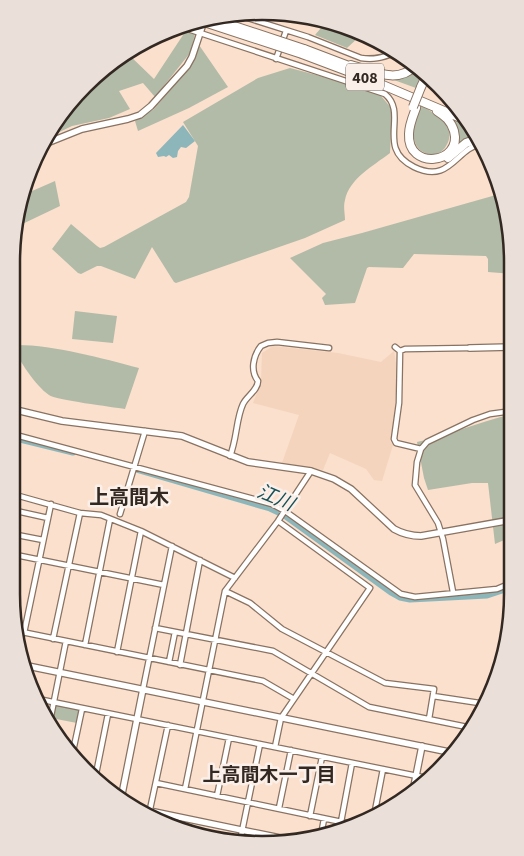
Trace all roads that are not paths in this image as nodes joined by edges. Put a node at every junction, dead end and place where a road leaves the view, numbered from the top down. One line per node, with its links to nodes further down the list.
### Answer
1 (256, 20): 4 (street)
2 (225, 23): 5 (highway, 408, bridge)
3 (202, 28): 5 (highway, 408, bridge); 7 (street); 15 (street)
4 (286, 31): 6 (street); 7 (street)
5 (303, 51): 8 (highway, 408); 11 (highway, 408)
6 (388, 56)
7 (276, 58): 17 (street)
8 (337, 61): 9 (highway); 13 (highway, 408)
9 (409, 70)
10 (424, 82): 12 (highway, bridge)
11 (426, 102): 12 (highway); 14 (highway, 408)
12 (414, 107): 16 (highway)
13 (448, 107)
14 (454, 115)
15 (52, 141)
16 (472, 141)
17 (475, 147)
18 (395, 347): 22 (street)
19 (504, 347): 21 (street)
20 (329, 348): 28 (street)
21 (470, 348): 22 (street)
22 (400, 351): 27 (street)
23 (20, 411): 25 (street)
24 (504, 412): 27 (street)
25 (145, 431): 28 (street); 29 (street)
26 (20, 436): 29 (street)
27 (421, 449): 42 (street)
28 (230, 456): 30 (street)
29 (134, 467): 33 (street); 36 (street)
30 (311, 471): 33 (street); 42 (street)
31 (20, 496): 32 (street)
32 (51, 504): 35 (street); 37 (street)
33 (285, 511): 39 (street); 56 (street)
34 (20, 512): 37 (street)
35 (80, 513): 38 (street); 49 (street)
36 (120, 514)
37 (48, 518): 44 (street)
38 (110, 519): 41 (street); 50 (street)
39 (278, 521): 52 (street); 66 (street)
40 (504, 521): 42 (street)
41 (142, 531): 45 (street); 51 (street)
42 (441, 532): 56 (street)
43 (20, 536): 44 (street)
44 (43, 540): 47 (street)
45 (172, 546): 48 (street); 53 (street)
46 (20, 555): 47 (street)
47 (39, 559): 49 (street); 59 (street)
48 (200, 560): 52 (street); 60 (street)
49 (68, 565): 50 (street); 61 (street)
50 (100, 572): 51 (street); 64 (street)
51 (132, 578): 53 (street); 65 (street)
52 (235, 578): 55 (street)
53 (164, 584): 57 (street)
54 (504, 586): 56 (street)
55 (225, 591): 62 (street); 66 (street)
56 (453, 592)
57 (156, 628): 58 (street); 67 (street)
58 (175, 632): 60 (street); 68 (street)
59 (24, 633): 61 (street)
60 (186, 634): 62 (street); 69 (street)
61 (53, 639): 63 (street)
62 (215, 640): 71 (street); 73 (street)
63 (66, 641): 64 (street); 72 (street)
64 (85, 645): 65 (street)
65 (117, 652): 67 (street)
66 (328, 652): 73 (street); 75 (street)
67 (149, 658): 68 (street); 74 (street)
68 (169, 662): 69 (street)
69 (180, 665): 71 (street)
70 (31, 667): 72 (street)
71 (209, 670): 76 (street); 79 (street)
72 (59, 672): 74 (street); 78 (street)
73 (312, 674): 76 (street); 86 (street)
74 (143, 689): 79 (street); 85 (street)
75 (433, 696): 80 (street); 86 (street)
76 (294, 699): 84 (street)
77 (45, 700): 78 (street)
78 (53, 702): 81 (street); 82 (street)
79 (202, 702): 84 (street); 89 (street)
80 (478, 703)
81 (82, 708): 83 (street); 92 (street)
82 (51, 713)
83 (108, 714): 85 (street); 100 (street)
84 (281, 718): 93 (street); 94 (street)
85 (137, 719): 87 (street); 106 (street)
86 (429, 719): 88 (street)
87 (168, 725): 89 (street); 104 (street)
88 (464, 726)
89 (196, 731): 90 (street); 105 (street)
90 (229, 738): 91 (street); 107 (street)
91 (260, 744): 94 (street); 108 (street)
92 (74, 746)
93 (422, 746): 96 (street); 101 (street)
94 (275, 747): 95 (street)
95 (291, 750): 97 (street); 109 (street)
96 (446, 751)
97 (322, 757): 98 (street); 113 (street)
98 (352, 763): 99 (street); 115 (street)
99 (383, 769): 101 (street); 110 (street)
100 (97, 771)
101 (416, 776): 102 (street); 103 (street)
102 (421, 777)
103 (415, 781)
104 (156, 783): 105 (street); 111 (street)
105 (185, 789): 107 (street)
106 (123, 791)
107 (217, 796): 108 (street)
108 (248, 802): 109 (street); 117 (street)
109 (279, 808): 113 (street)
110 (376, 808)
111 (151, 809)
112 (164, 816): 117 (street)
113 (310, 816): 114 (street)
114 (324, 819): 115 (street); 116 (street)
115 (341, 822)
116 (322, 829)
117 (243, 830): 118 (street); 119 (street)
118 (242, 835)
119 (269, 836)

